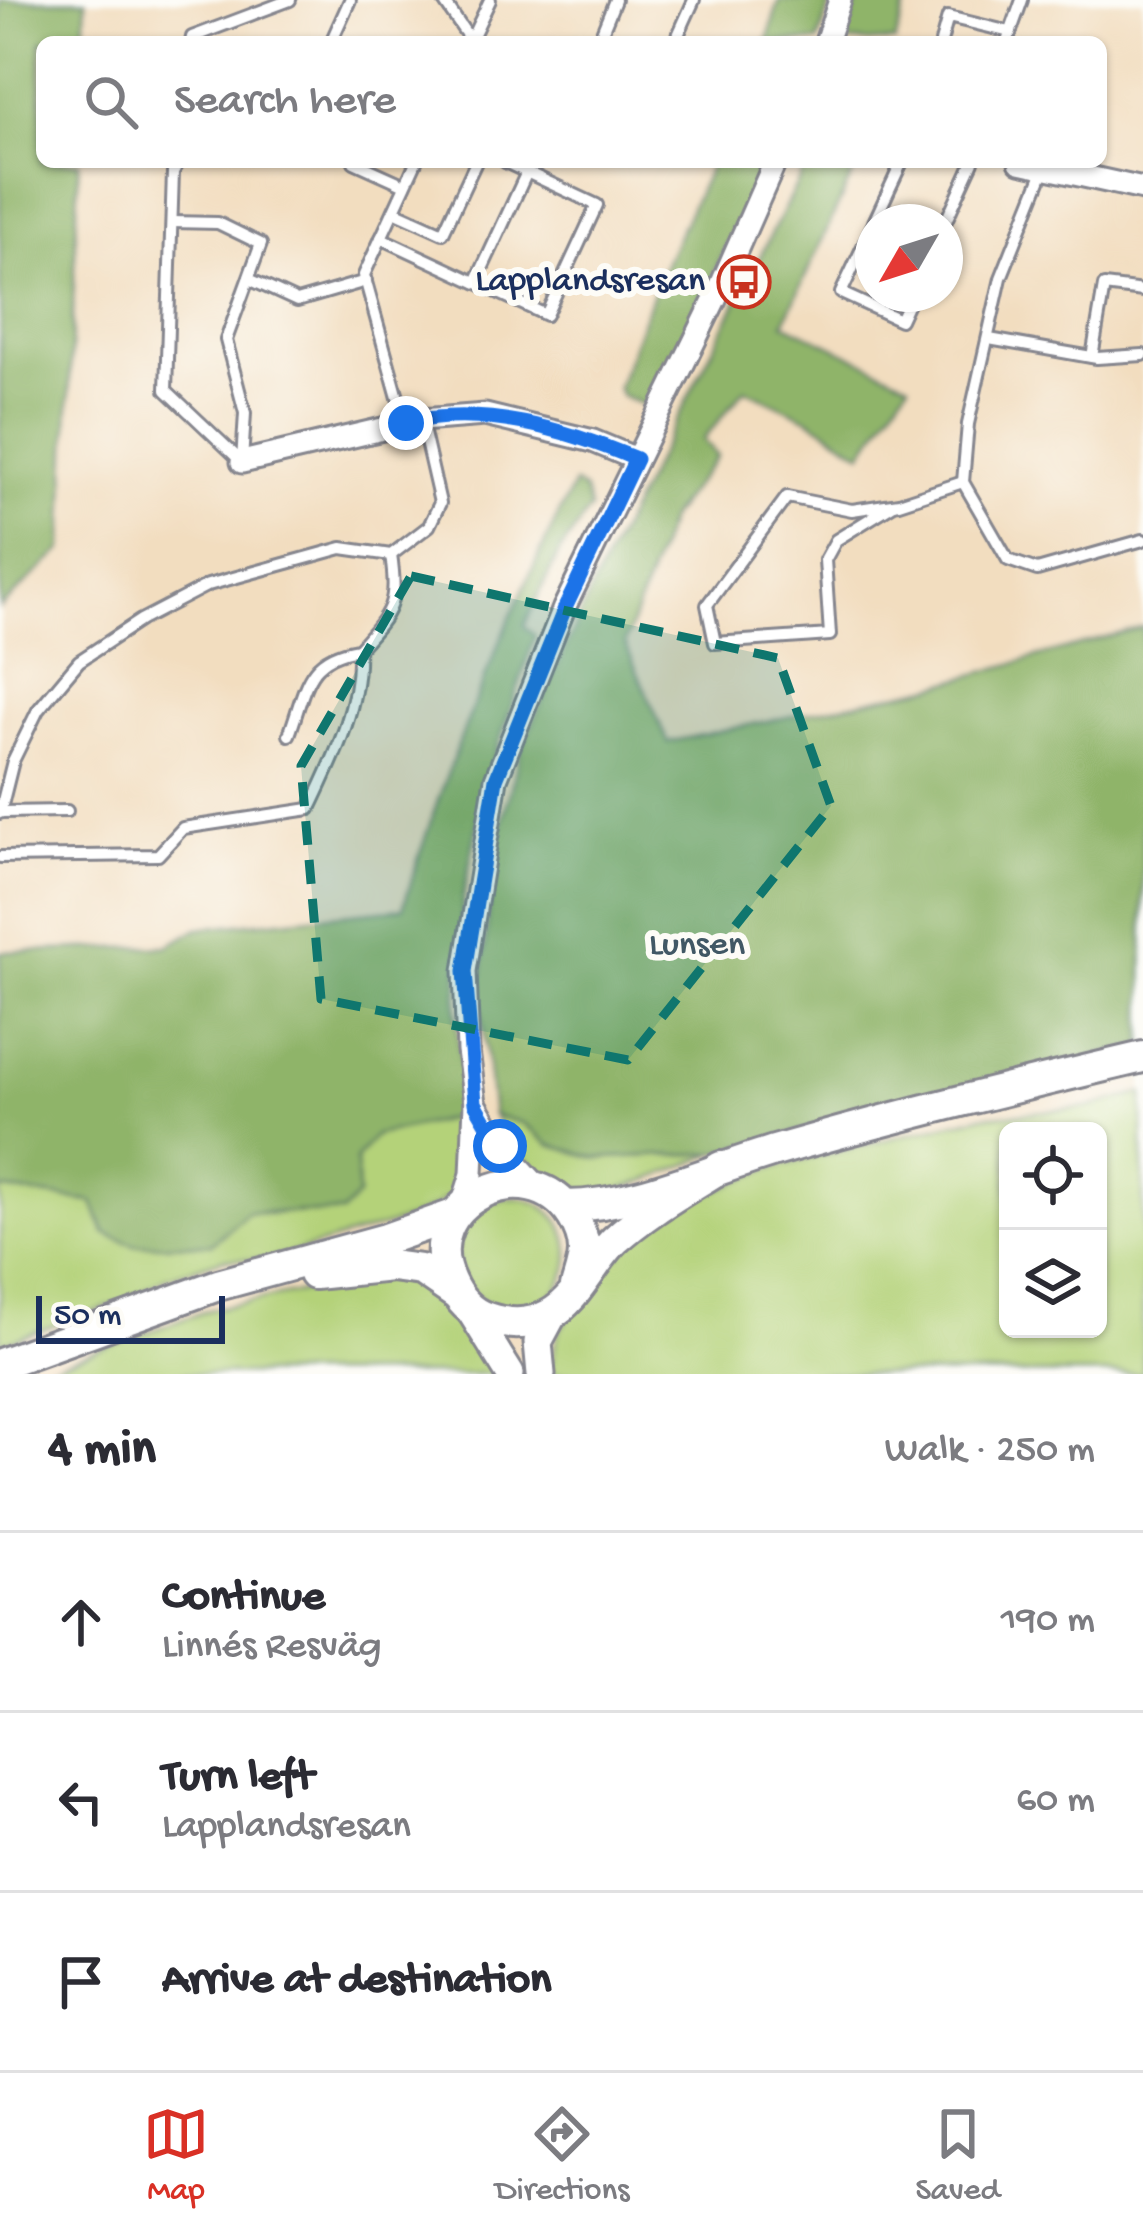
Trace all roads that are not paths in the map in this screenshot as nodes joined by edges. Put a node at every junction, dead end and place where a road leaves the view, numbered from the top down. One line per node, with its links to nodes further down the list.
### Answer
1 (290, 0): 9 (lane)
2 (350, 0): 10 (lane)
3 (443, 0): 11 (lane)
4 (490, 0): 12 (lane)
5 (615, 0): 13 (lane)
6 (694, 0): 14 (lane)
7 (840, 0): 15 (street)
8 (1022, 0): 18 (lane)
9 (195, 36)
10 (334, 36)
11 (467, 36)
12 (474, 36)
13 (600, 36)
14 (678, 36)
15 (828, 36)
16 (943, 36): 17 (lane)
17 (1006, 36)
18 (1009, 36)
19 (175, 168): 34 (lane)
20 (367, 168): 29 (lane)
21 (413, 168): 29 (lane)
22 (473, 168): 33 (lane)
23 (518, 168): 28 (lane)
24 (772, 168): 46 (street)
25 (899, 168): 31 (lane)
26 (970, 168): 32 (lane)
27 (1045, 168): 30 (street); 42 (lane)
28 (527, 172): 39 (lane); 39 (lane)
29 (405, 185): 33 (lane)
30 (1143, 189)
31 (883, 204)
32 (954, 204)
33 (394, 211): 35 (lane)
34 (172, 222): 37 (lane); 47 (lane)
35 (381, 238): 38 (lane); 39 (lane)
36 (855, 265): 41 (lane)
37 (249, 279): 38 (lane); 47 (lane)
38 (366, 281): 45 (lane)
39 (476, 282)
40 (1143, 291): 44 (lane)
41 (855, 299)
42 (989, 339): 44 (lane); 48 (lane)
43 (1143, 355): 44 (lane)
44 (1092, 357)
45 (413, 422): 46 (street); 47 (street); 51 (lane)
46 (636, 459): 58 (street)
47 (242, 462)
48 (963, 482): 49 (lane); 50 (lane)
49 (895, 504): 49 (lane)
50 (1143, 540)
51 (391, 555): 52 (lane); 55 (lane)
52 (358, 649): 53 (lane); 56 (lane)
53 (289, 735)
54 (67, 811): 55 (lane)
55 (0, 812)
56 (0, 857)
57 (1143, 1057): 59 (main road)
58 (475, 1103): 60 (street); 62 (street)
59 (721, 1167): 61 (main road); 64 (main road)
60 (539, 1188): 61 (main road); 62 (main road)
61 (566, 1206): 64 (main road)
62 (458, 1210): 63 (main road); 65 (main road)
63 (218, 1285): 65 (main road); 67 (main road)
64 (576, 1287): 66 (main road)
65 (464, 1304): 66 (main road); 68 (street)
66 (553, 1314): 69 (street)
67 (0, 1364)
68 (510, 1374)
69 (541, 1374)

